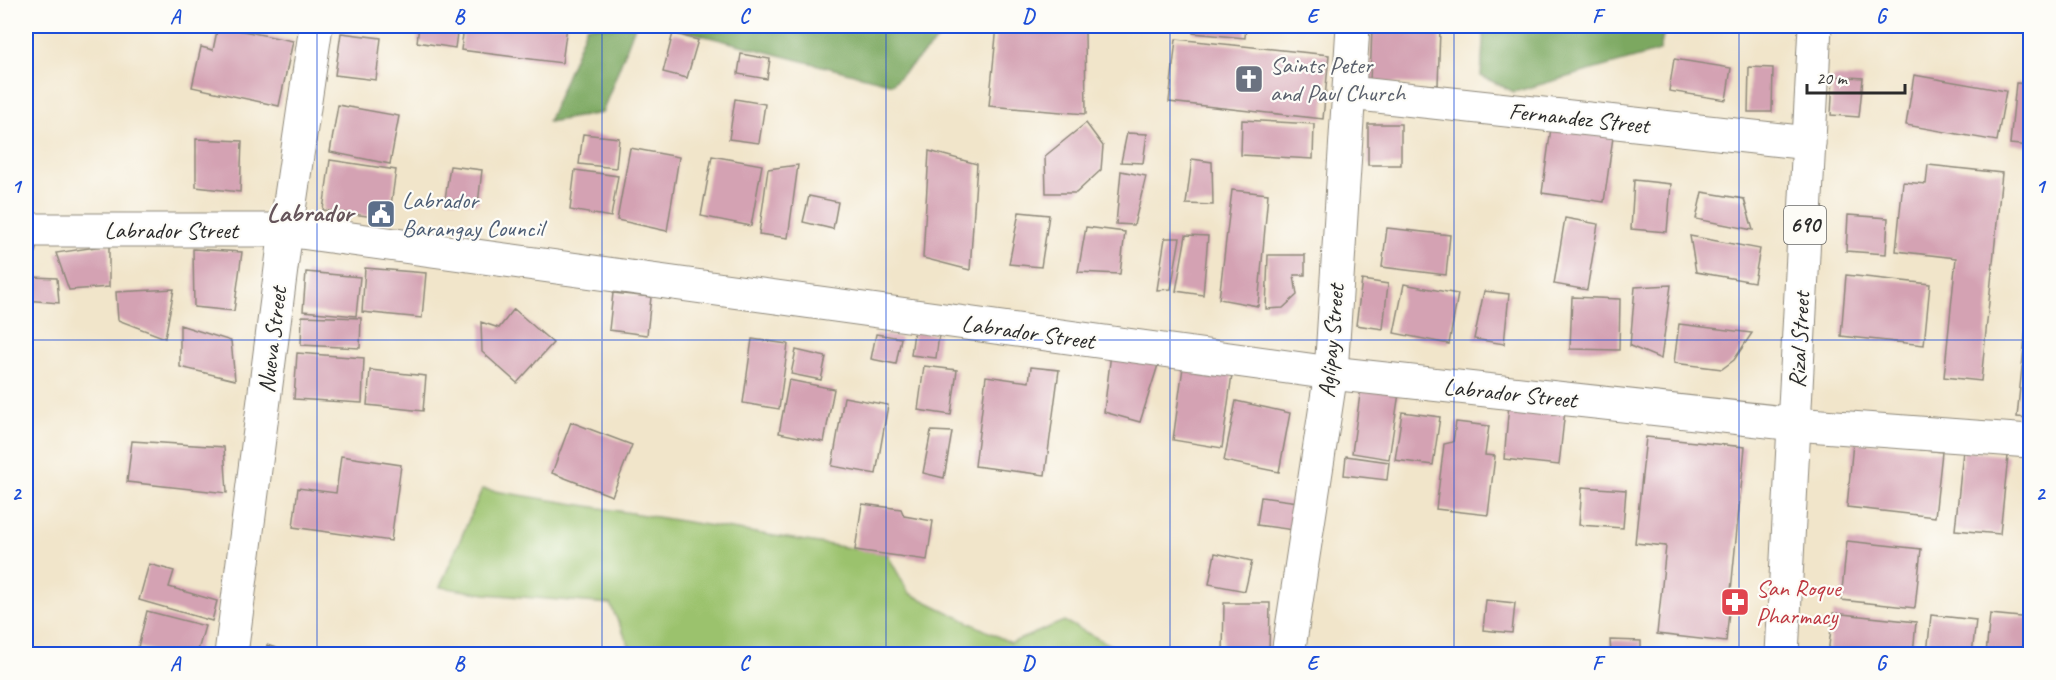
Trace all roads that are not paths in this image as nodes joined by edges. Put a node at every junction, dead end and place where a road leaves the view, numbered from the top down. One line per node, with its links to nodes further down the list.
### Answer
1 (316, 26): 7 (street, Nueva Street)
2 (1353, 26): 4 (street, Aglipay Street)
3 (1815, 26): 5 (street, Rizal Street / 690)
4 (1350, 93): 5 (street, Fernandez Street); 8 (street, Aglipay Street)
5 (1809, 143): 9 (street, Rizal Street / 690)
6 (26, 230): 7 (street, Labrador Street)
7 (286, 230): 8 (street, Labrador Street); 11 (street, Nueva Street)
8 (1331, 373): 9 (street, Labrador Street); 12 (street, Aglipay Street)
9 (1794, 424): 10 (street, Labrador Street); 13 (street, Rizal Street / 690)
10 (2031, 441)
11 (231, 654)
12 (1288, 654)
13 (1782, 654)

